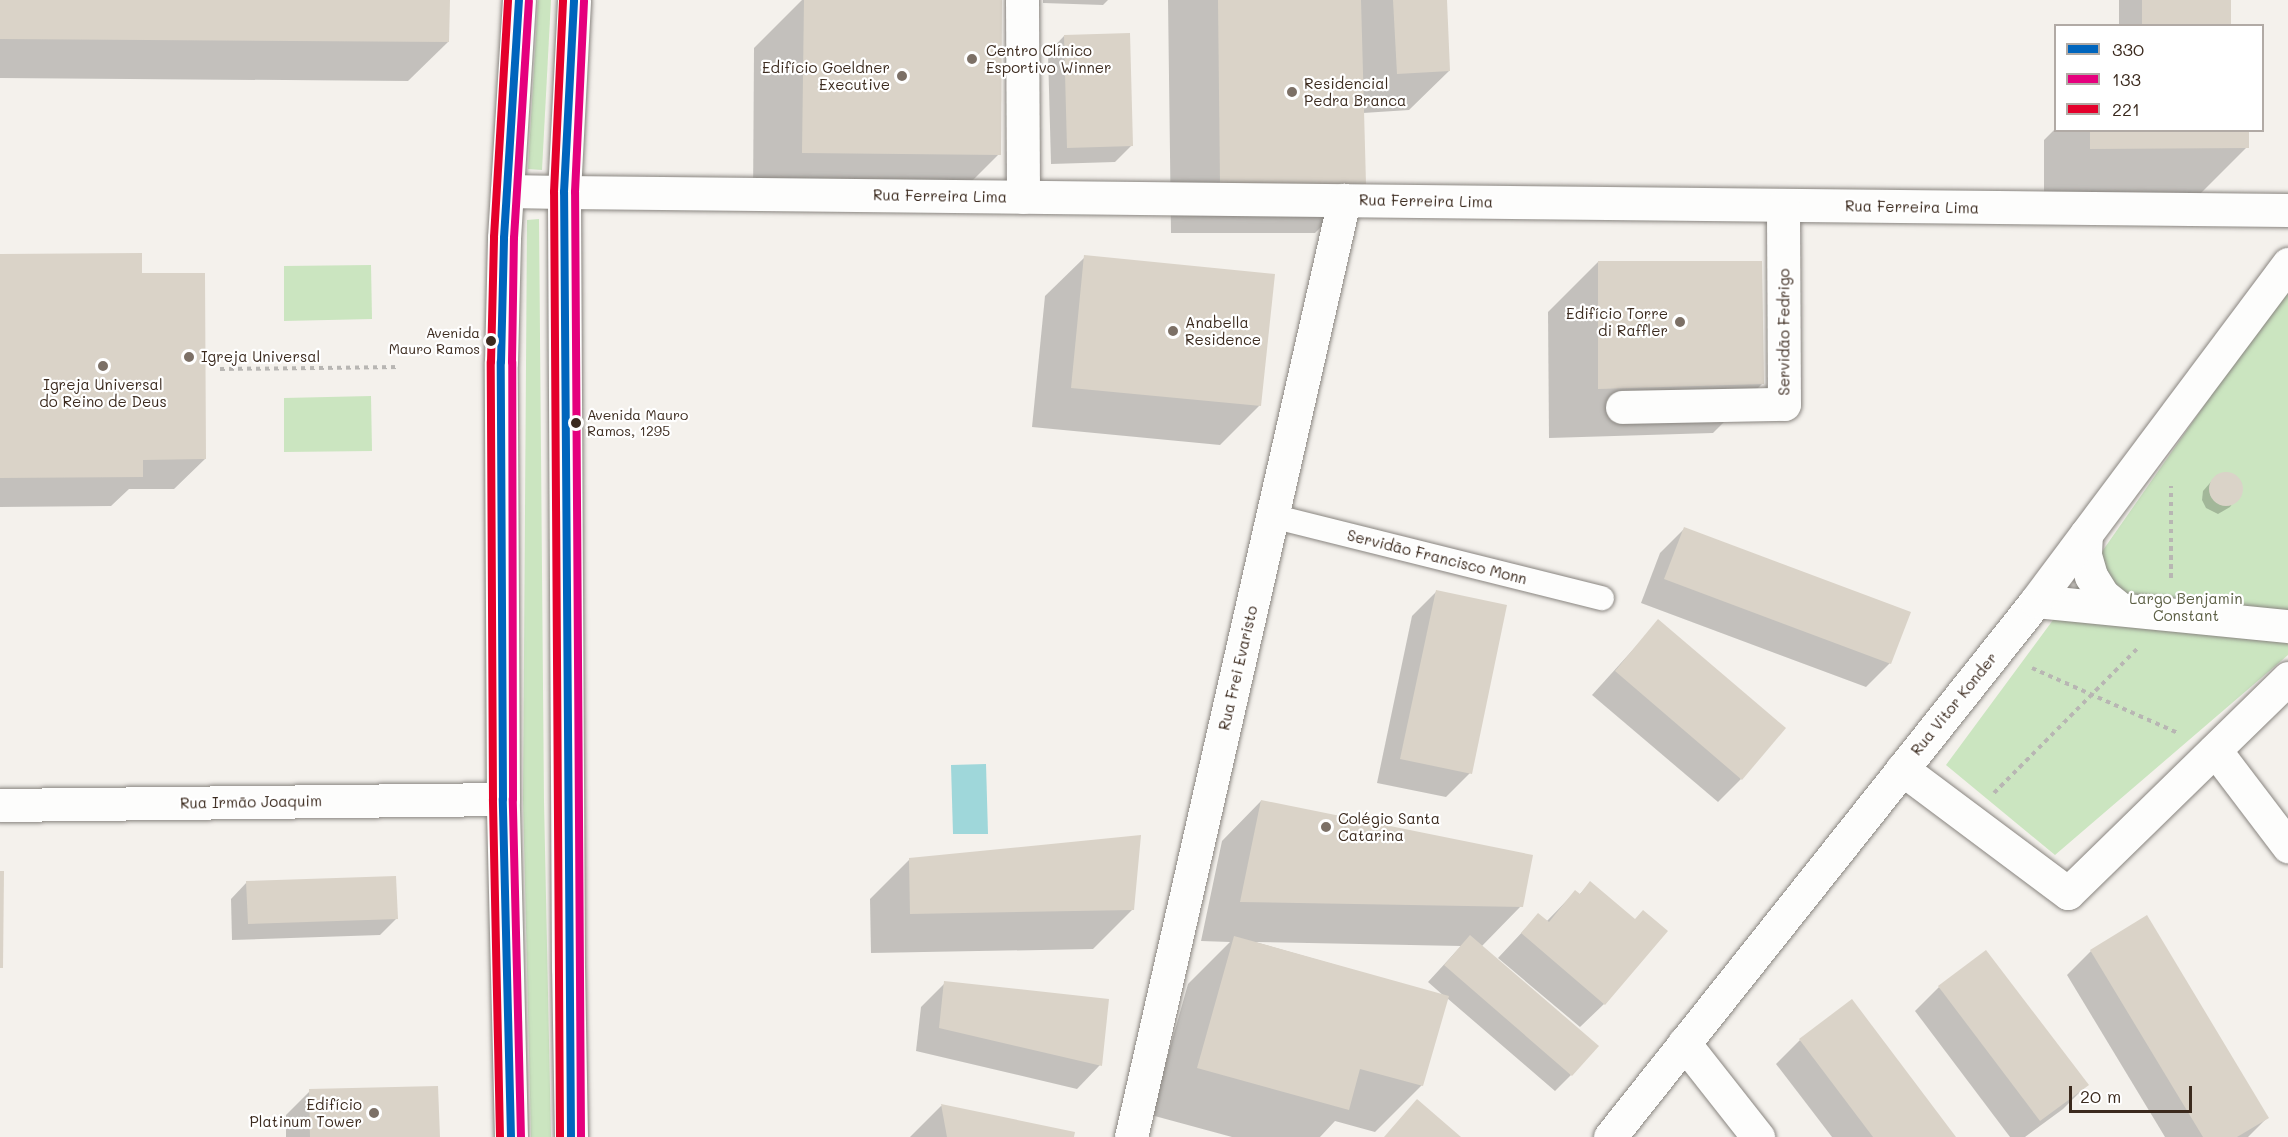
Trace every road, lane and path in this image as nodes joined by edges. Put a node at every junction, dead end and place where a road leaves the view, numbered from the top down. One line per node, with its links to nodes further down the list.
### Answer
1 (519, 0): 4 (street)
2 (574, 0): 5 (street)
3 (1022, 0): 6 (street)
4 (507, 191): 5 (street, Rua Ferreira Lima); 27 (street)
5 (564, 192): 6 (street, Rua Ferreira Lima); 33 (street)
6 (1023, 197): 7 (street, Rua Ferreira Lima)
7 (1344, 200): 8 (street, Rua Ferreira Lima); 15 (street, Rua Frei Evaristo)
8 (1783, 205): 9 (street, Rua Ferreira Lima); 13 (street, Servidão Fedrigo)
9 (2288, 210)
10 (2288, 264): 16 (street, Rua Vitor Konder)
11 (400, 367): 12 (path)
12 (220, 369)
13 (1622, 407)
14 (2171, 477): 20 (path)
15 (1272, 516): 17 (lane, Servidão Francisco Monn); 34 (street, Rua Frei Evaristo)
16 (2086, 534): 18 (street, Rua Vitor Konder); 19 (street)
17 (1602, 598)
18 (2036, 601): 19 (street); 22 (street, Rua Vitor Konder)
19 (2120, 609): 20 (street)
20 (2171, 614): 21 (street); 24 (path)
21 (2288, 626)
22 (1995, 652): 24 (path); 26 (street, Rua Vitor Konder)
23 (2288, 678): 25 (street)
24 (2092, 695): 25 (path); 29 (path)
25 (2215, 750): 29 (street); 30 (street)
26 (1902, 769): 29 (street); 31 (street, Rua Vitor Konder)
27 (503, 799): 28 (street, Rua Irmão Joaquim); 32 (street)
28 (0, 805)
29 (1969, 817)
30 (2288, 846)
31 (1684, 1043): 35 (street, Rua Vitor Konder); 36 (street)
32 (511, 1137)
33 (571, 1137)
34 (1131, 1137)
35 (1610, 1137)
36 (1758, 1137)

